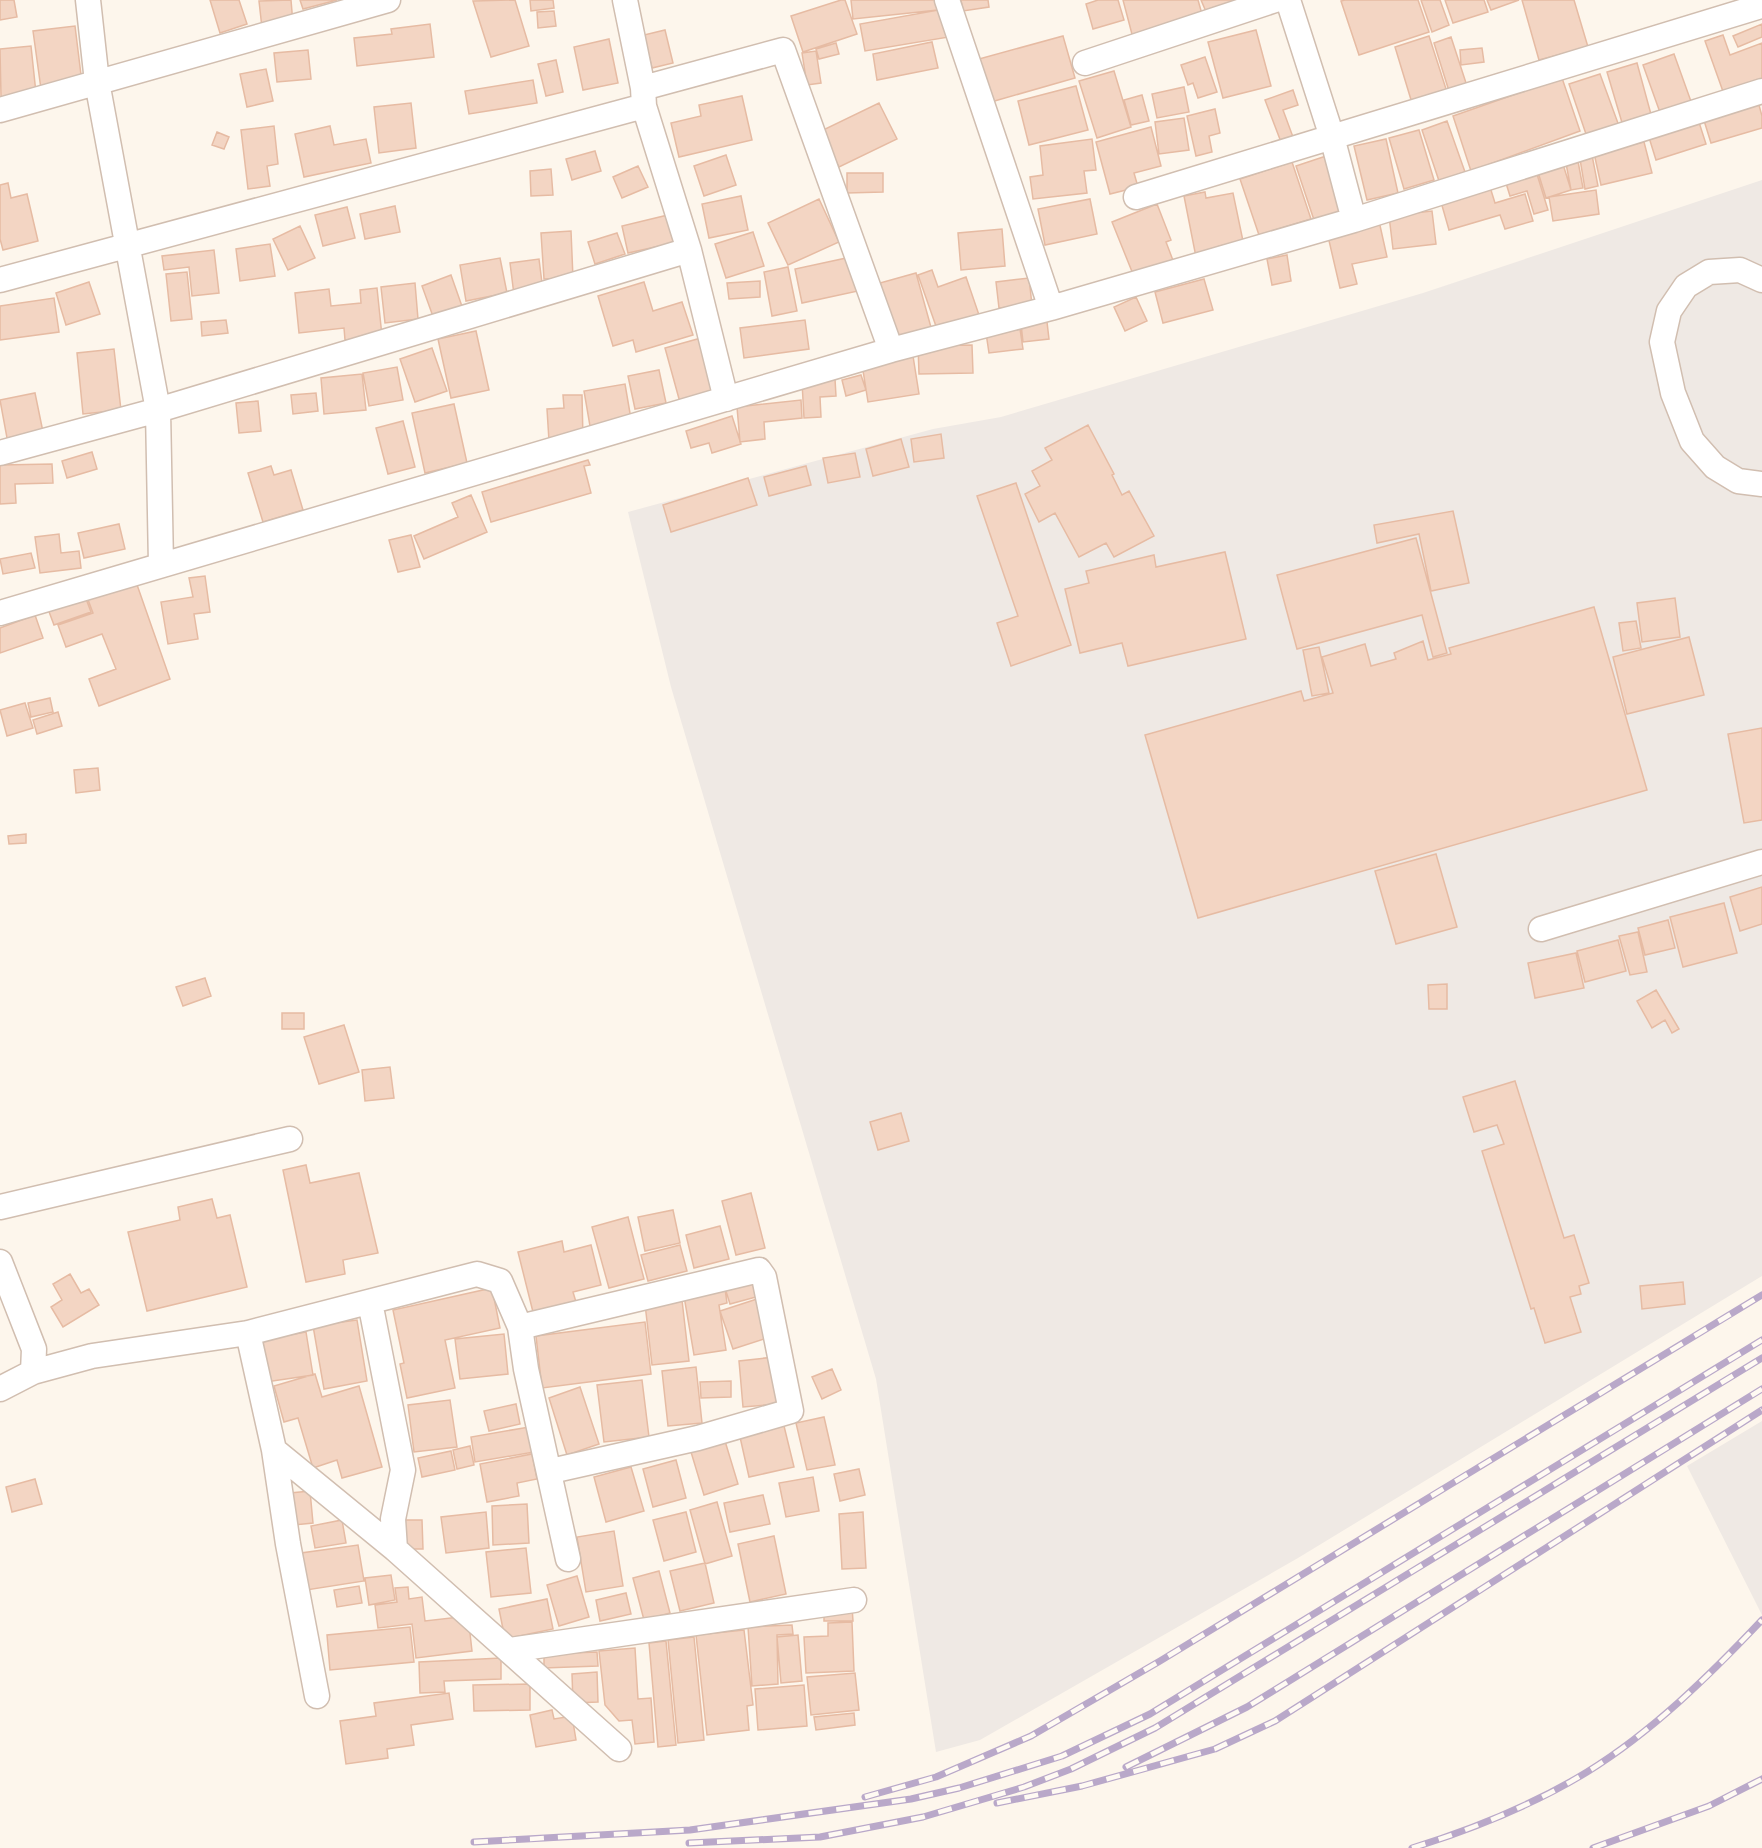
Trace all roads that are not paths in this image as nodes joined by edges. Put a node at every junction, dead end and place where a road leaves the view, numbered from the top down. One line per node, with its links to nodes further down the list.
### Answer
1 (88, 0): 9 (street)
2 (388, 0): 9 (street)
3 (625, 0): 11 (street)
4 (947, 0): 20 (street)
5 (1275, 0): 8 (street)
6 (1288, 0): 13 (street)
7 (1760, 4): 13 (street)
8 (1085, 63)
9 (97, 82): 12 (street); 16 (street)
10 (1762, 91): 15 (street)
11 (644, 97): 16 (street); 17 (street); 21 (street)
12 (0, 110)
13 (1332, 137): 14 (street); 15 (street)
14 (1136, 197)
15 (1354, 219): 20 (street)
16 (126, 245): 18 (street); 23 (street)
17 (688, 250): 22 (street); 23 (street)
18 (0, 280)
19 (1762, 280): 25 (street)
20 (1052, 308): 21 (street)
21 (891, 350): 22 (street)
22 (726, 399): 26 (street)
23 (158, 410): 24 (street); 26 (street)
24 (0, 453)
25 (1762, 484)
26 (161, 565): 27 (street)
27 (0, 613)
28 (1762, 862): 29 (street)
29 (1541, 928)
30 (290, 1139): 31 (street)
31 (0, 1207)
32 (0, 1262): 36 (street)
33 (370, 1302): 34 (street); 35 (street); 40 (street)
34 (520, 1327): 39 (street); 39 (street)
35 (248, 1333): 36 (street); 38 (street)
36 (33, 1372): 37 (street)
37 (0, 1389)
38 (274, 1450): 40 (street); 44 (street)
39 (550, 1471): 41 (street)
40 (395, 1549): 43 (street)
41 (568, 1560)
42 (854, 1600): 43 (street)
43 (510, 1650): 45 (street)
44 (317, 1696)
45 (619, 1749)

